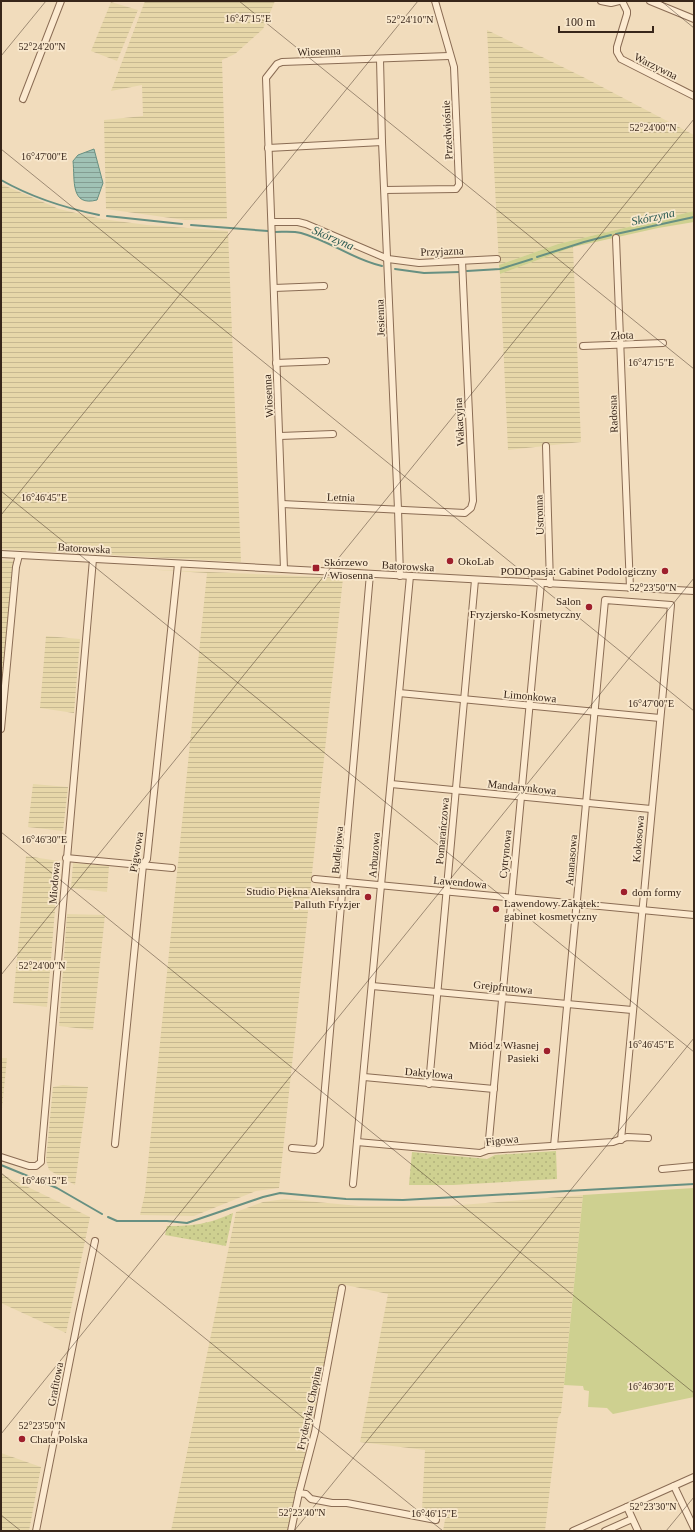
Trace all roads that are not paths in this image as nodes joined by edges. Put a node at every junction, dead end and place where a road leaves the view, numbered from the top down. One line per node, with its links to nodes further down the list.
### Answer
1 (61, 1): 10 (street)
2 (435, 1): 7 (street, Przedwiośnie)
3 (601, 1): 4 (street)
4 (621, 1): 9 (street, Warzywna)
5 (650, 1): 6 (street)
6 (694, 19)
7 (449, 56): 8 (street, Wiosenna); 13 (street, Przedwiośnie)
8 (380, 59): 11 (street, Jesienna); 12 (street, Wiosenna)
9 (694, 96)
10 (23, 99)
11 (382, 142): 12 (street); 13 (street, Jesienna)
12 (268, 148): 14 (street, Wiosenna)
13 (385, 190): 16 (street, Jesienna)
14 (272, 222): 16 (street); 20 (street, Wiosenna)
15 (616, 238): 22 (street, Radosna)
16 (388, 259): 18 (street, Przyjazna); 30 (street, Jesienna)
17 (497, 259): 18 (street, Przyjazna)
18 (462, 260): 30 (street, Wakacyjna)
19 (324, 286): 20 (street)
20 (274, 288): 25 (street, Wiosenna)
21 (663, 343): 22 (street, Złota)
22 (621, 344): 23 (street, Złota); 42 (street, Radosna)
23 (583, 346)
24 (326, 361): 25 (street)
25 (276, 363): 27 (street, Wiosenna)
26 (333, 434): 27 (street)
27 (280, 436): 29 (street, Wiosenna)
28 (546, 446): 41 (street, Ustronna)
29 (282, 504): 30 (street, Letnia); 35 (street, Wiosenna)
30 (398, 509): 37 (street, Jesienna)
31 (1, 554): 32 (street, Batorowska)
32 (19, 555): 33 (street, Batorowska); 50 (street)
33 (93, 559): 34 (street, Batorowska); 56 (street, Miodowa)
34 (178, 564): 35 (street, Batorowska); 57 (street, Pigwowa)
35 (284, 570): 36 (street, Batorowska)
36 (370, 574): 37 (street, Batorowska); 60 (street, Budlejowa)
37 (400, 576): 38 (street, Batorowska)
38 (410, 576): 39 (street, Batorowska); 45 (street, Arbuzowa)
39 (475, 580): 40 (street, Batorowska); 46 (street, Pomarańczowa)
40 (541, 583): 41 (street, Batorowska); 47 (street, Cytrynowa)
41 (550, 584): 42 (street, Batorowska)
42 (630, 588): 43 (street, Batorowska)
43 (694, 591)
44 (605, 600): 48 (street, Ananasowa); 49 (street, Kokosowa)
45 (399, 693): 46 (street, Limonkowa); 51 (street, Arbuzowa)
46 (464, 699): 47 (street, Limonkowa); 52 (street, Pomarańczowa)
47 (530, 706): 48 (street, Limonkowa); 53 (street, Cytrynowa)
48 (594, 711): 49 (street, Limonkowa); 54 (street, Ananasowa)
49 (660, 718): 55 (street, Kokosowa)
50 (1, 728)
51 (391, 784): 52 (street, Mandarynkowa); 61 (street, Arbuzowa)
52 (456, 790): 53 (street, Mandarynkowa); 62 (street, Pomarańczowa)
53 (521, 797): 54 (street, Mandarynkowa); 63 (street, Cytrynowa)
54 (587, 803): 55 (street, Mandarynkowa); 64 (street, Ananasowa)
55 (651, 809): 65 (street, Kokosowa)
56 (66, 858): 57 (street); 82 (street, Miodowa)
57 (143, 865): 58 (street); 78 (street, Pigwowa)
58 (172, 868)
59 (315, 879): 60 (street, Lawendowa)
60 (344, 881): 61 (street, Lawendowa); 80 (street, Budlejowa)
61 (381, 885): 62 (street, Lawendowa); 67 (street, Arbuzowa)
62 (447, 891): 63 (street, Lawendowa); 68 (street, Pomarańczowa)
63 (511, 897): 64 (street, Lawendowa); 69 (street, Cytrynowa)
64 (577, 903): 65 (street, Lawendowa); 70 (street, Ananasowa)
65 (642, 909): 66 (street, Lawendowa); 71 (street, Kokosowa)
66 (694, 915)
67 (372, 986): 68 (street, Grejpfrutowa); 72 (street, Arbuzowa)
68 (437, 991): 69 (street, Grejpfrutowa); 73 (street, Pomarańczowa)
69 (502, 997): 70 (street, Grejpfrutowa); 74 (street, Cytrynowa)
70 (568, 1004): 71 (street, Grejpfrutowa); 79 (street, Ananasowa)
71 (632, 1010): 76 (street, Kokosowa)
72 (364, 1077): 73 (street, Daktylowa); 77 (street, Arbuzowa)
73 (428, 1084): 74 (street, Daktylowa)
74 (494, 1089): 81 (street, Cytrynowa)
75 (648, 1138): 76 (street, Figowa)
76 (621, 1140): 79 (street, Figowa)
77 (357, 1142): 81 (street, Figowa); 85 (street, Arbuzowa)
78 (115, 1144)
79 (554, 1146): 81 (street, Figowa)
80 (292, 1148)
81 (488, 1150)
82 (1, 1157)
83 (694, 1166): 84 (street)
84 (662, 1168)
85 (353, 1184)
86 (95, 1241): 95 (street, Grafitowa)
87 (342, 1288): 90 (street, Fryderyka Chopina)
88 (694, 1477): 89 (street)
89 (674, 1486): 91 (street); 94 (street)
90 (299, 1493): 93 (street); 96 (street, Fryderyka Chopina)
91 (627, 1507): 92 (street); 97 (street)
92 (632, 1519): 98 (street); 99 (street)
93 (436, 1520)
94 (694, 1528)
95 (36, 1531)
96 (291, 1531)
97 (573, 1531)
98 (605, 1531)
99 (638, 1531)

